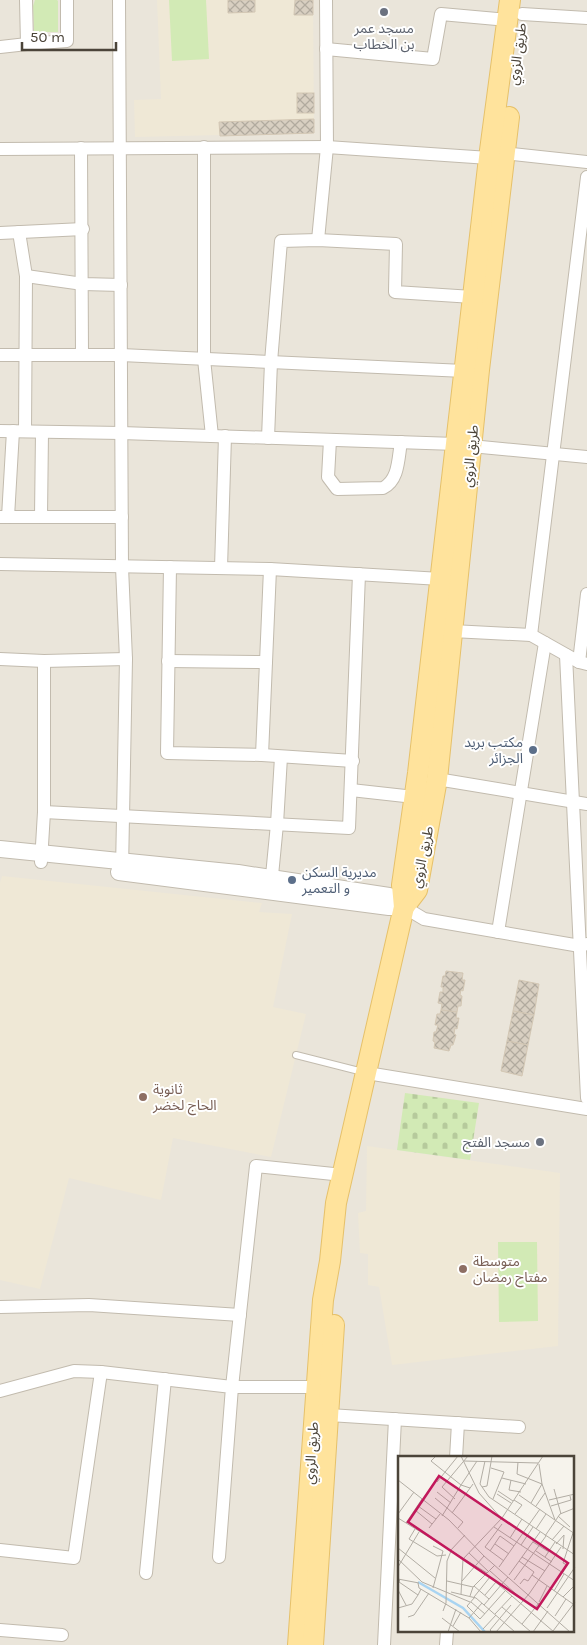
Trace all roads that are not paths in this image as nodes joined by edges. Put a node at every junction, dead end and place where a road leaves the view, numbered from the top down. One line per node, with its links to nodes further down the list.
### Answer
1 (26, 0): 7 (street)
2 (67, 0): 7 (street)
3 (119, 0): 13 (street)
4 (326, 0): 9 (street)
5 (516, 8): 6 (street); 9 (street); 15 (main road, طريق الزوي)
6 (587, 18)
7 (28, 44): 8 (street)
8 (0, 47)
9 (326, 49): 11 (street)
10 (204, 147): 11 (street); 13 (street); 30 (street)
11 (327, 147): 15 (street); 21 (street)
12 (82, 148): 13 (street); 14 (street); 18 (street)
13 (120, 148): 24 (street)
14 (0, 149)
15 (497, 156): 16 (street); 25 (main road, طريق الزوي); 40 (main road, طريق الزوي)
16 (587, 162)
17 (587, 177): 41 (street)
18 (83, 229): 19 (street); 23 (street)
19 (19, 232): 20 (street); 22 (street)
20 (0, 233)
21 (318, 240): 25 (street); 31 (street)
22 (26, 276): 23 (street); 27 (street)
23 (82, 284): 24 (street); 28 (street)
24 (121, 284): 29 (street)
25 (473, 297): 32 (main road, طريق الزوي)
26 (0, 355): 27 (street)
27 (26, 355): 28 (street); 33 (street)
28 (82, 355): 29 (street)
29 (121, 355): 30 (street); 35 (street)
30 (204, 359): 31 (street); 36 (street)
31 (271, 362): 32 (street); 37 (street)
32 (464, 371): 40 (main road, طريق الزوي)
33 (13, 431): 34 (street); 43 (street)
34 (42, 432): 35 (street); 44 (street)
35 (121, 433): 36 (street); 45 (street)
36 (219, 436): 37 (street); 49 (street)
37 (268, 438): 38 (street)
38 (330, 440): 39 (street); 39 (street)
39 (401, 442): 40 (street)
40 (463, 445): 41 (street); 52 (main road, طريق الزوي); 54 (main road, طريق الزوي)
41 (553, 453): 42 (street); 55 (street)
42 (587, 457)
43 (4, 517): 44 (street)
44 (41, 517): 45 (street)
45 (122, 517): 47 (street)
46 (0, 564): 47 (street)
47 (122, 567): 48 (street); 59 (street)
48 (170, 568): 49 (street); 61 (street)
49 (221, 568): 50 (street)
50 (270, 569): 51 (street); 62 (street)
51 (359, 574): 52 (street); 66 (street)
52 (441, 580): 70 (main road, طريق الزوي)
53 (587, 595): 63 (street)
54 (452, 631): 55 (street); 67 (main road, طريق الزوي)
55 (531, 636): 56 (street)
56 (545, 643): 57 (street); 69 (street)
57 (566, 655): 63 (street); 71 (street)
58 (0, 659): 60 (street)
59 (126, 659): 60 (street); 74 (street)
60 (44, 661): 73 (street)
61 (168, 661): 62 (street); 64 (street)
62 (266, 662): 64 (street)
63 (583, 663)
64 (262, 755): 65 (street)
65 (281, 757): 66 (street); 75 (street)
66 (352, 761): 68 (street)
67 (437, 779): 69 (street); 81 (main road, طريق الزوي)
68 (350, 790): 70 (street); 75 (street)
69 (520, 794): 71 (street); 82 (street)
70 (414, 797): 81 (main road, طريق الزوي)
71 (573, 803): 72 (street); 83 (street)
72 (587, 804)
73 (44, 812): 74 (street); 77 (street)
74 (123, 816): 75 (street); 79 (street)
75 (277, 824): 80 (street)
76 (0, 849): 77 (street)
77 (41, 857): 78 (street); 79 (street)
78 (0, 858)
79 (122, 867): 80 (street)
80 (271, 885): 81 (street)
81 (404, 907): 82 (street); 85 (main road, طريق الزوي)
82 (498, 932): 83 (street)
83 (584, 945): 86 (street)
84 (296, 1055): 85 (lane)
85 (367, 1073): 87 (street); 88 (main road, طريق الزوي)
86 (587, 1098)
87 (587, 1108)
88 (343, 1175): 90 (street); 94 (main road, طريق الزوي)
89 (0, 1307): 90 (street)
90 (240, 1315): 93 (street)
91 (101, 1372): 92 (street); 95 (street); 101 (street)
92 (165, 1379): 93 (street); 103 (street)
93 (232, 1387): 94 (street); 102 (street)
94 (323, 1387): 96 (main road, طريق الزوي); 107 (main road, طريق الزوي)
95 (0, 1391)
96 (329, 1415): 97 (street); 108 (main road, طريق الزوي)
97 (395, 1419): 98 (street); 109 (street)
98 (458, 1423): 99 (street); 100 (street)
99 (519, 1427)
100 (456, 1456)
101 (0, 1550)
102 (219, 1557)
103 (146, 1573)
104 (0, 1630): 106 (street)
105 (446, 1632): 110 (street)
106 (62, 1635)
107 (298, 1645)
108 (313, 1645)
109 (384, 1645)
110 (446, 1645)

